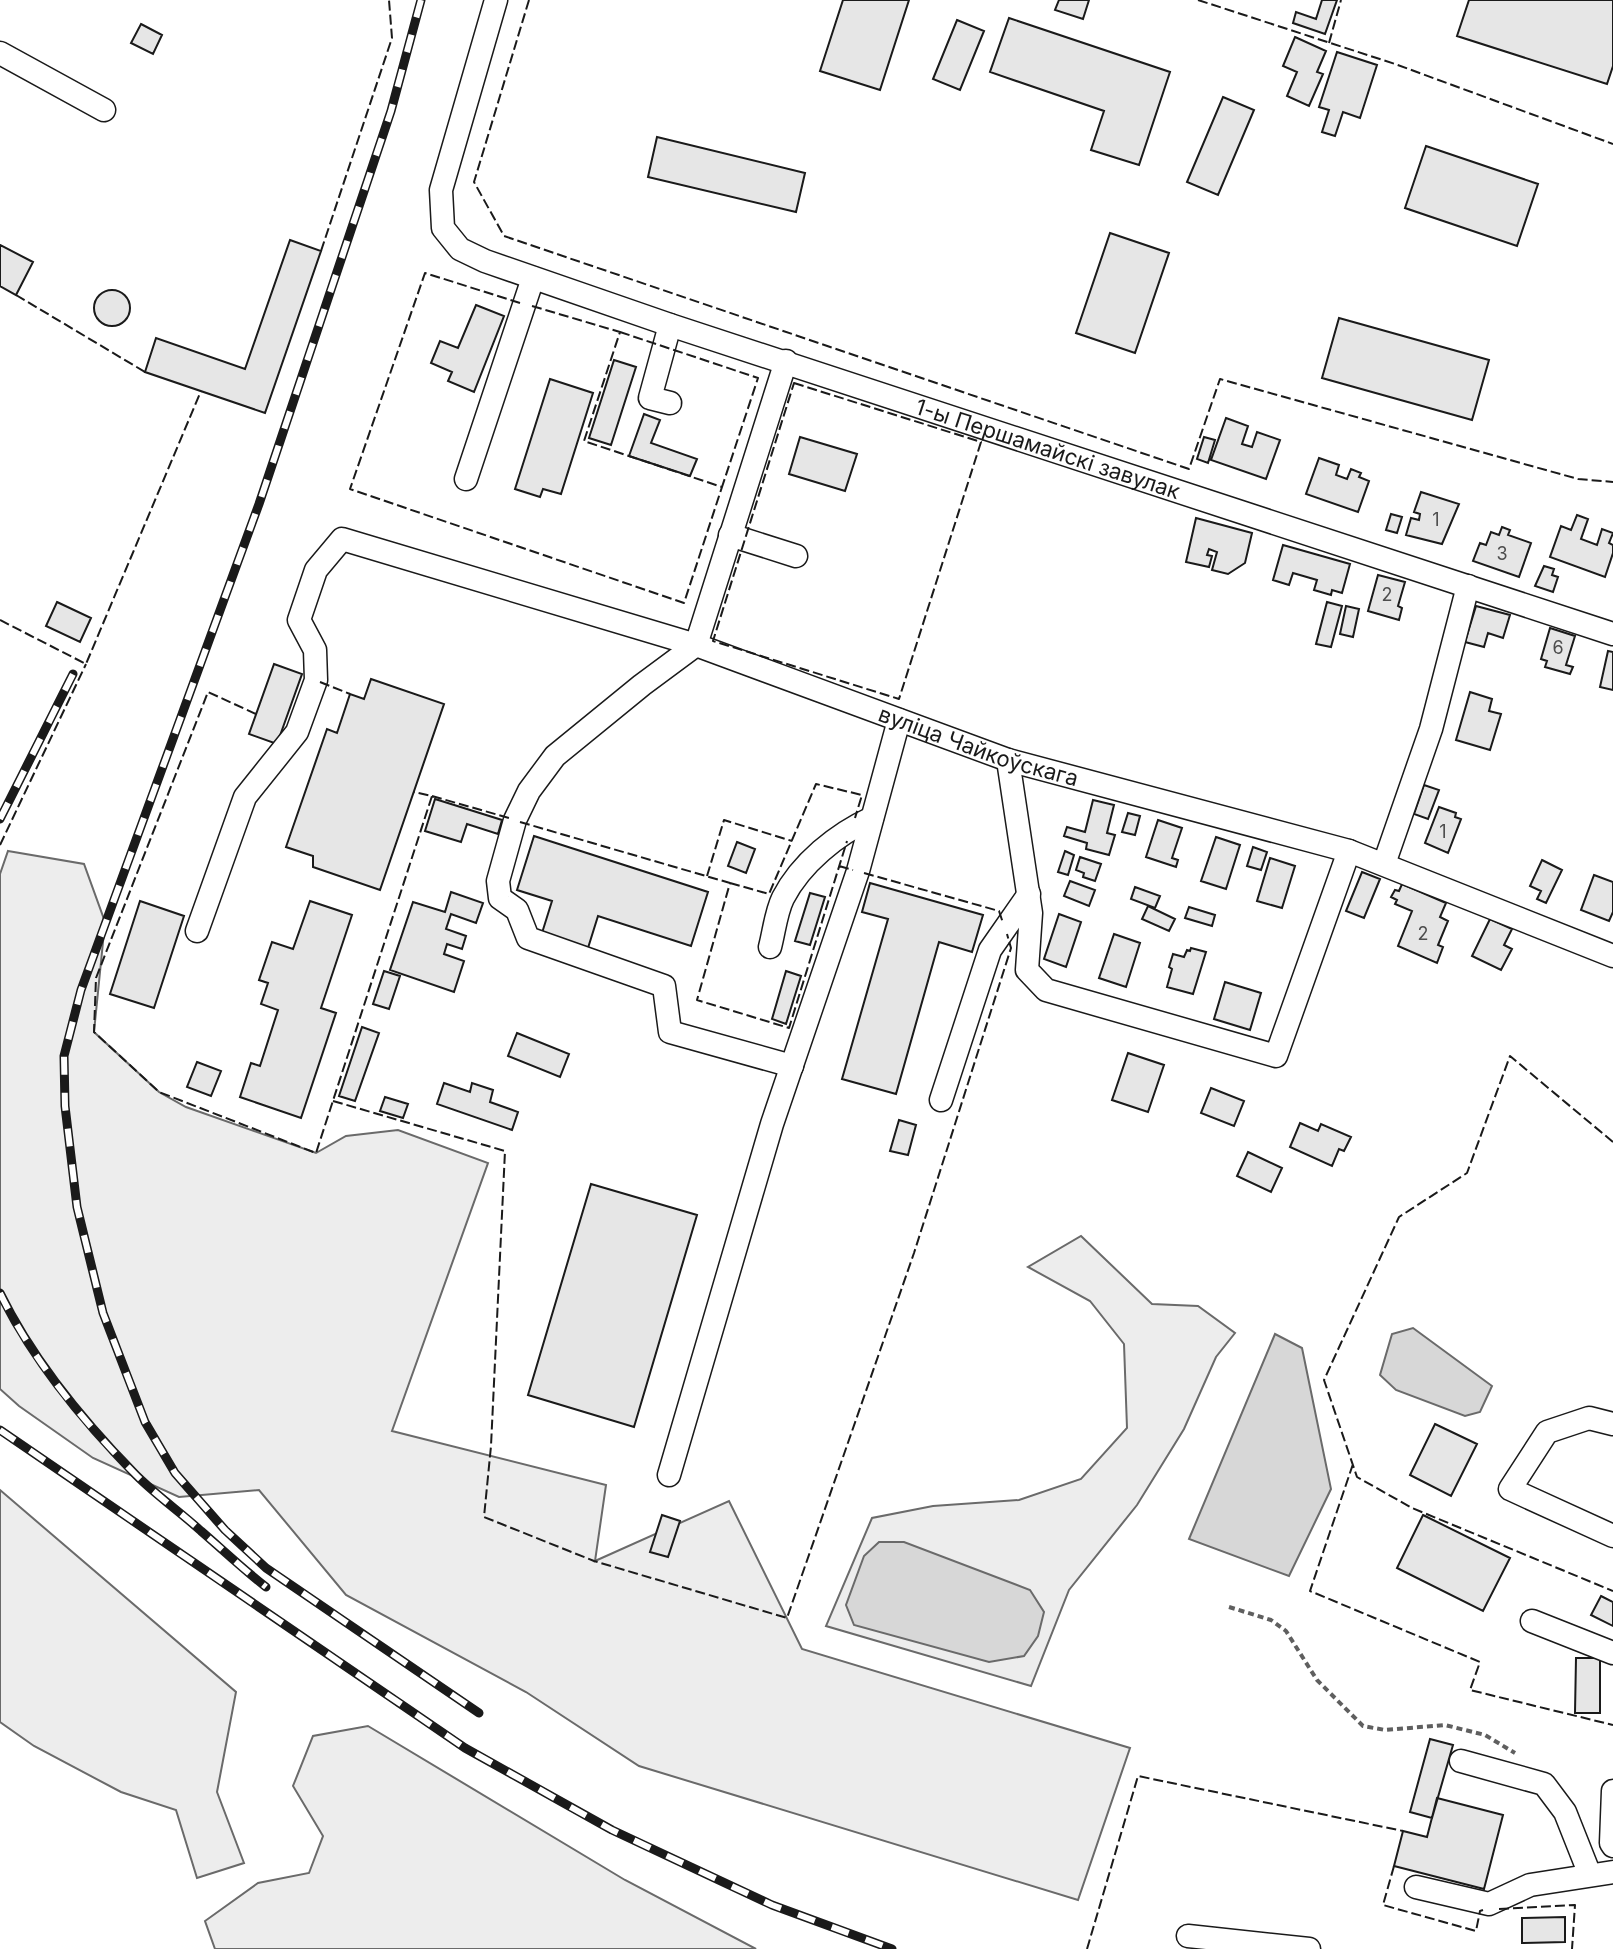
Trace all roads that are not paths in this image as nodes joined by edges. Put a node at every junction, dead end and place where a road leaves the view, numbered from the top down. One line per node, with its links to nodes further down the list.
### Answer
1 (496, 0): 4 (street, 1-ы Першамайскі завулак)
2 (0, 53): 3 (street)
3 (104, 110)
4 (533, 278): 5 (street, 1-ы Першамайскі завулак); 8 (street)
5 (670, 325): 6 (street, 1-ы Першамайскі завулак); 7 (street)
6 (786, 361): 9 (street); 11 (street, 1-ы Першамайскі завулак)
7 (670, 403)
8 (466, 479)
9 (730, 535): 10 (street); 13 (street)
10 (796, 556)
11 (1468, 586): 12 (street, 1-ы Першамайскі завулак); 18 (street)
12 (1613, 634)
13 (696, 645): 14 (street, вуліца Чайкоўскага); 20 (street, вуліца Чайкоўскага); 23 (street)
14 (899, 720): 15 (street, вуліца Чайкоўскага); 16 (street)
15 (1008, 760): 17 (street, вуліца Чайкоўскага); 19 (street)
16 (872, 818): 21 (street); 23 (street)
17 (1349, 851): 18 (street, вуліца Чайкоўскага); 19 (street)
18 (1384, 864): 22 (street, вуліца Чайкоўскага)
19 (1029, 894): 24 (street)
20 (197, 931)
21 (770, 947)
22 (1613, 956)
23 (792, 1066): 26 (street)
24 (941, 1100)
25 (1613, 1424): 27 (street)
26 (669, 1475)
27 (1613, 1536)
28 (1532, 1621): 29 (street)
29 (1613, 1653)
30 (1461, 1761): 34 (street)
31 (1613, 1791): 32 (street)
32 (1613, 1846)
33 (1613, 1872): 34 (street)
34 (1590, 1875): 35 (street)
35 (1416, 1887)
36 (1188, 1936): 37 (street)
37 (1309, 1949)

